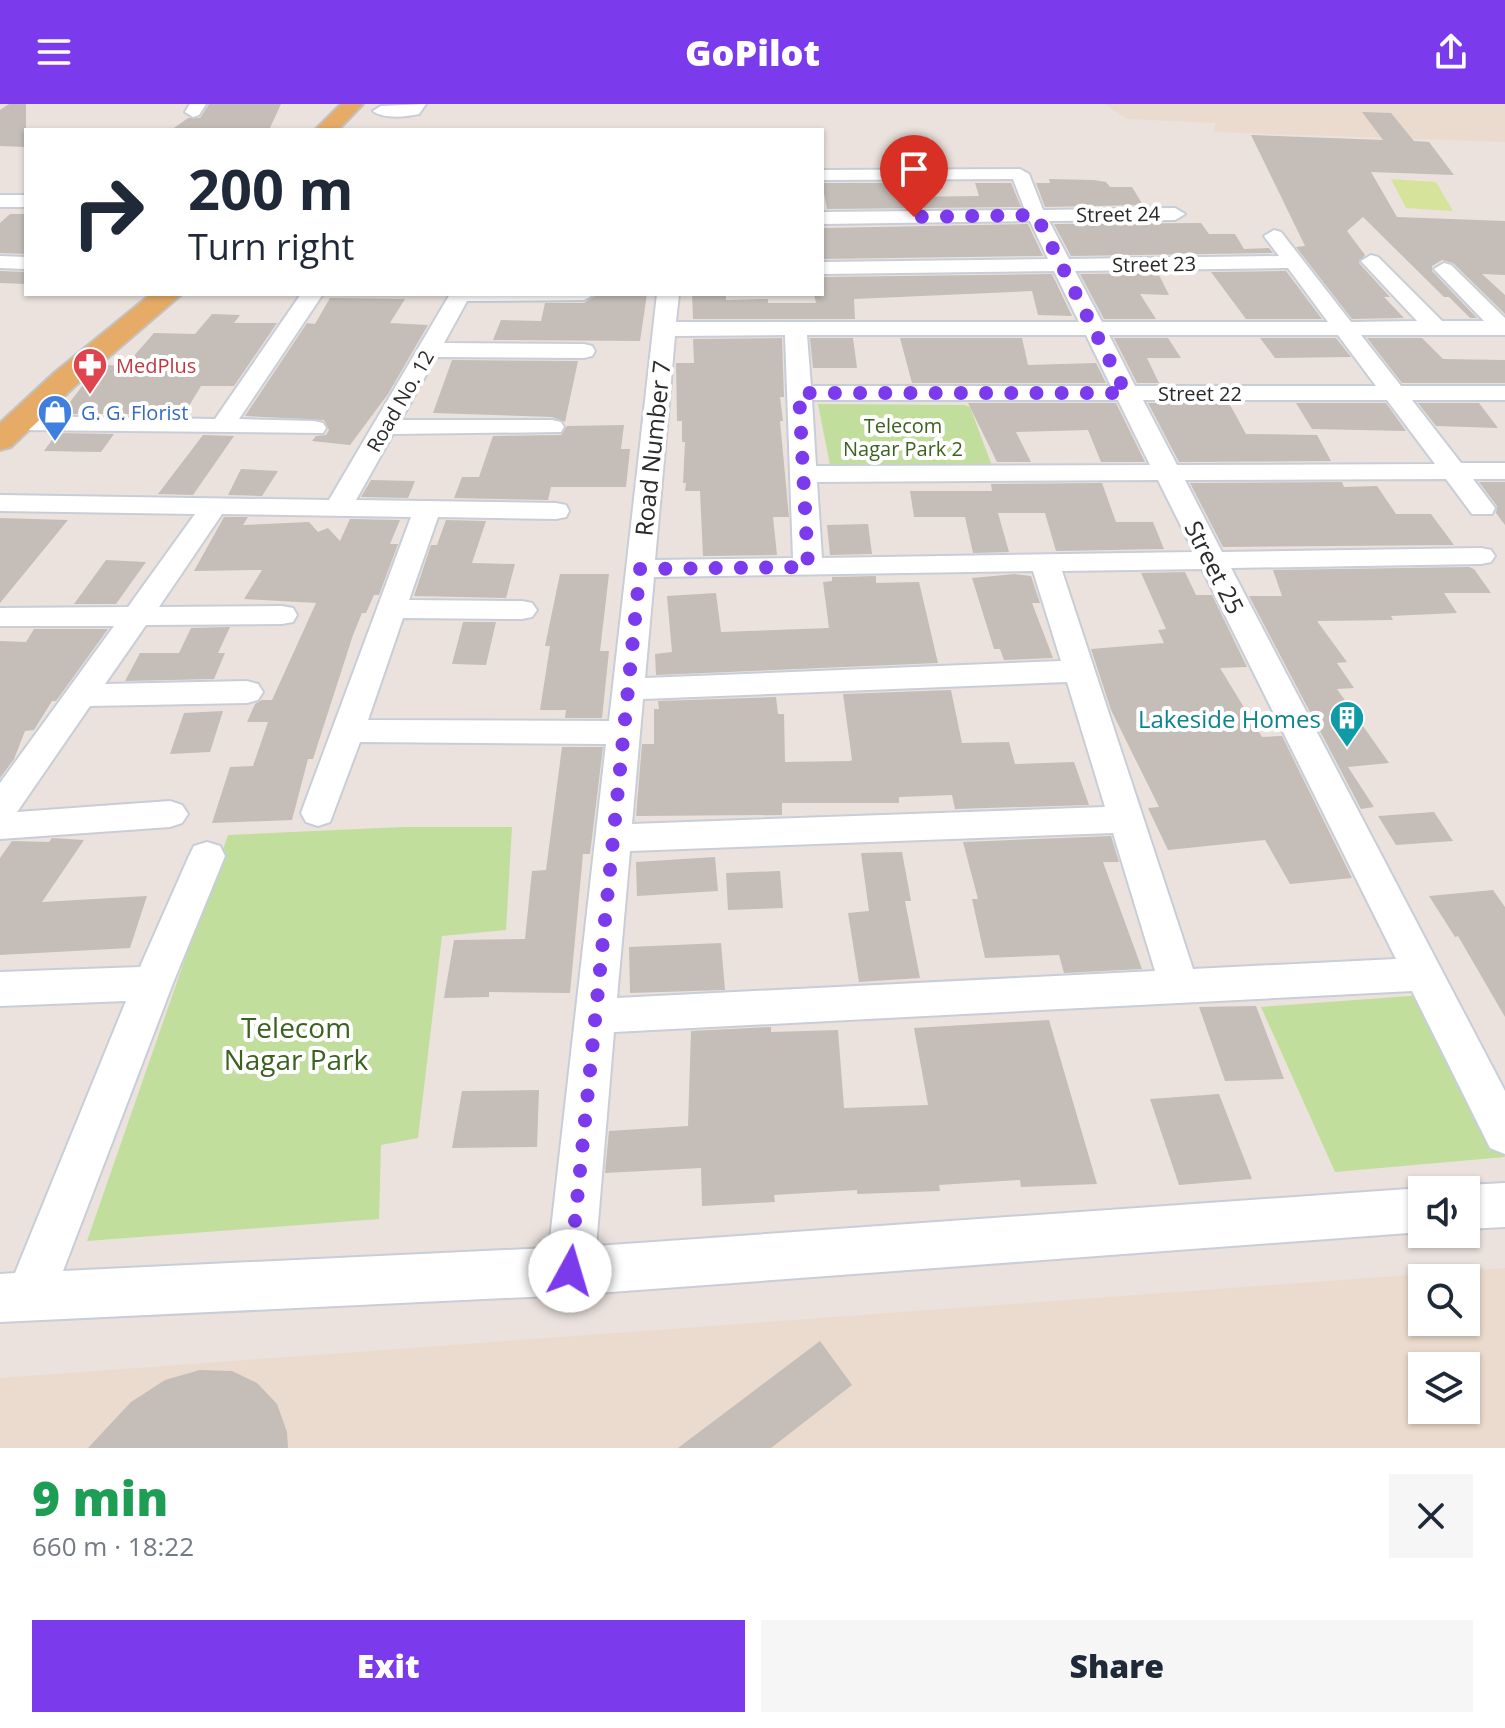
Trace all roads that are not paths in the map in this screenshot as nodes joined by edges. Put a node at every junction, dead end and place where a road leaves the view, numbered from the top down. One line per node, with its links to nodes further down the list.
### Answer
1 (353, 104): 4 (main road)
2 (416, 108): 3 (street)
3 (379, 112)
4 (328, 128)
5 (824, 175): 9 (street, Street 25)
6 (0, 201): 7 (street)
7 (24, 201)
8 (1175, 214): 9 (street, Street 24)
9 (1036, 215): 10 (street, Street 24); 16 (street, Street 25)
10 (824, 218)
11 (1274, 236): 14 (street)
12 (1371, 261): 25 (street)
13 (0, 262): 15 (street)
14 (1294, 262): 16 (street, Street 23); 24 (street)
15 (24, 263)
16 (1061, 266): 17 (street, Street 23); 29 (street, Street 25)
17 (824, 268)
18 (1444, 269): 26 (street)
19 (129, 296): 36 (main road)
20 (166, 296): 36 (main road)
21 (311, 296): 37 (street)
22 (460, 296): 30 (street, Road No. 12)
23 (668, 296): 27 (street, Road Number 7)
24 (1345, 328): 25 (street); 29 (street); 34 (street)
25 (1436, 328): 26 (street)
26 (1504, 328)
27 (664, 329): 28 (street); 55 (street, Road Number 7)
28 (796, 329): 29 (street); 32 (street)
29 (1094, 329): 33 (street, Street 25)
30 (429, 350): 31 (street); 38 (street, Road No. 12)
31 (584, 351)
32 (799, 393): 33 (street, Street 22); 44 (street)
33 (1126, 393): 34 (street, Street 22); 43 (street, Street 25)
34 (1394, 393): 35 (street, Street 22); 41 (street)
35 (1505, 393)
36 (6, 422): 37 (street)
37 (222, 427): 40 (street)
38 (385, 427): 39 (street); 47 (street, Road No. 12)
39 (552, 427)
40 (314, 428)
41 (1455, 471): 42 (street); 43 (street); 48 (street)
42 (1505, 471)
43 (1167, 472): 44 (street); 52 (street, Street 25)
44 (803, 474): 54 (street)
45 (0, 503): 46 (street)
46 (214, 507): 47 (street); 60 (street)
47 (338, 508): 49 (street)
48 (1482, 508)
49 (427, 510): 50 (street); 56 (street)
50 (556, 511)
51 (1481, 556): 52 (street)
52 (1212, 561): 53 (street); 74 (street, Street 25)
53 (1045, 563): 54 (street); 61 (street)
54 (808, 567): 55 (street)
55 (640, 569): 62 (street, Road Number 7)
56 (391, 609): 57 (street); 65 (street)
57 (522, 610)
58 (282, 615): 60 (street)
59 (0, 617): 60 (street)
60 (135, 618): 64 (street)
61 (1079, 671): 62 (street); 70 (street)
62 (628, 689): 66 (street, Road Number 7)
63 (247, 692): 64 (street)
64 (80, 695): 67 (street)
65 (347, 731): 66 (street); 68 (street)
66 (624, 733): 72 (street, Road Number 7)
67 (0, 809)
68 (318, 813)
69 (170, 814): 71 (street)
70 (1126, 819): 72 (street); 76 (street)
71 (0, 826)
72 (613, 838): 78 (street, Road Number 7)
73 (207, 856): 75 (street)
74 (1423, 974): 76 (street); 79 (street, Street 25)
75 (153, 983): 77 (street); 84 (street)
76 (1179, 986): 78 (street)
77 (0, 989)
78 (596, 1016): 83 (street, Road Number 7)
79 (1505, 1134)
80 (1505, 1205): 81 (street)
81 (1480, 1206)
82 (1408, 1211): 83 (street)
83 (570, 1271): 84 (street)
84 (15, 1296)

